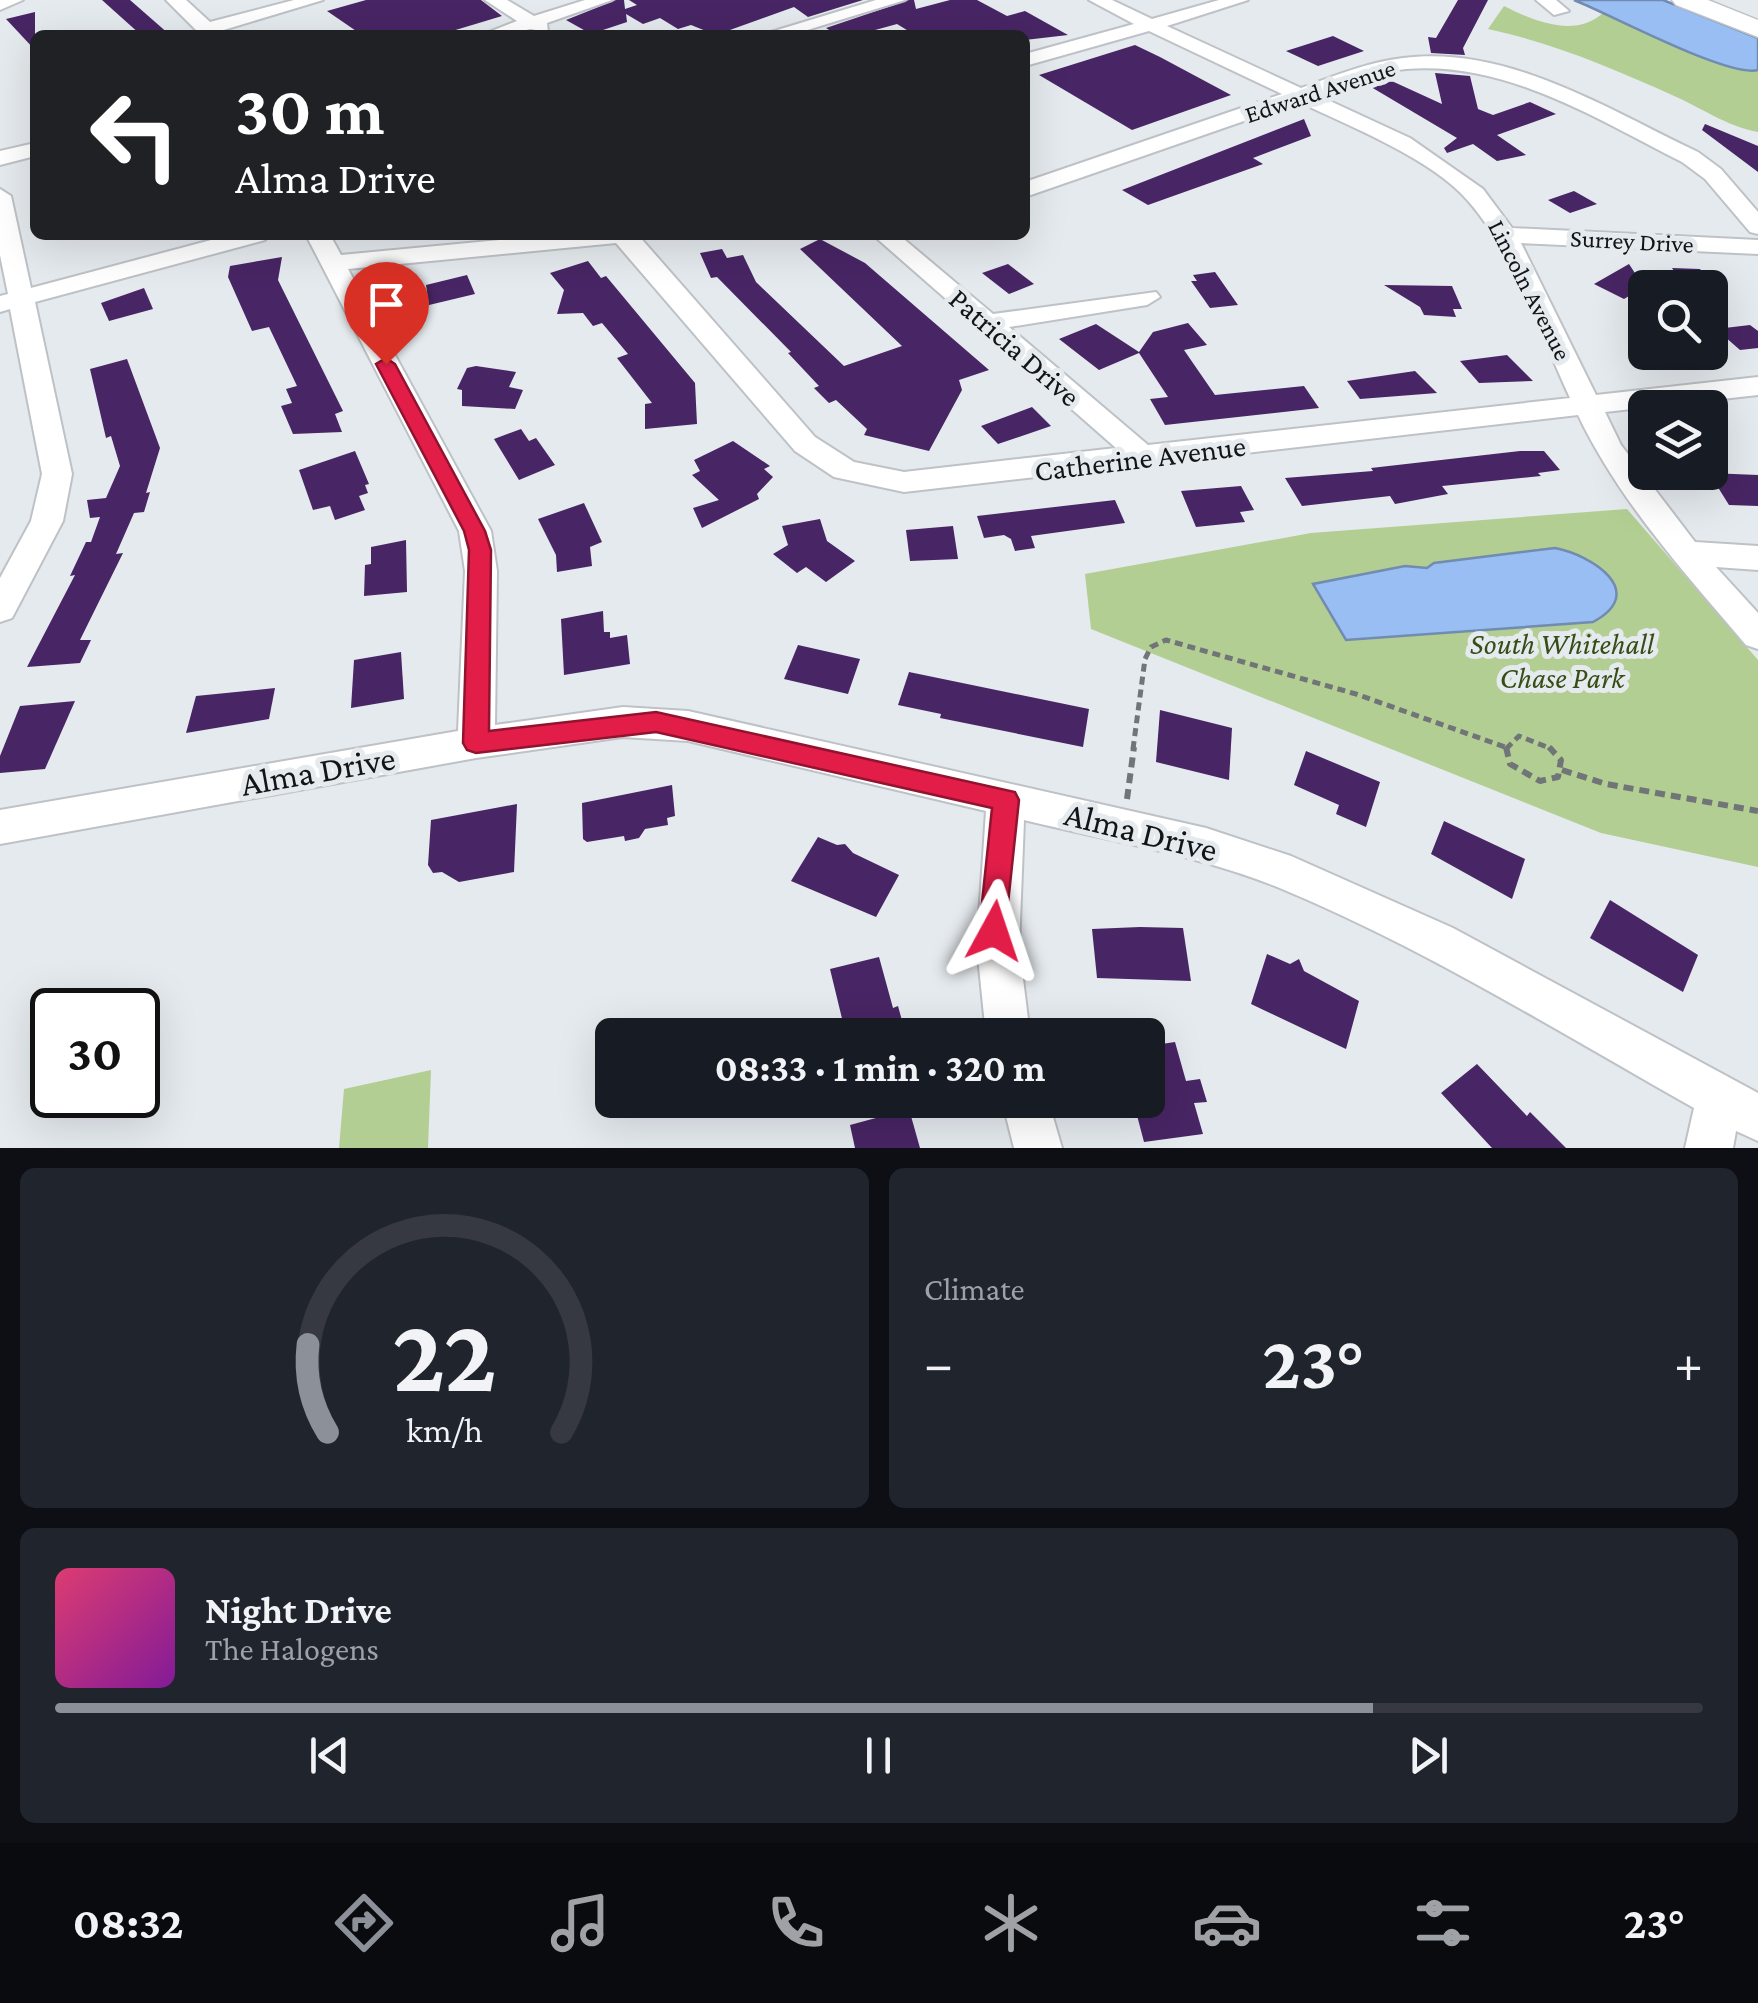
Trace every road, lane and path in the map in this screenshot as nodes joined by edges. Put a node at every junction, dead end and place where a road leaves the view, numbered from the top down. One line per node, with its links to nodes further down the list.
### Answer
1 (12, 0): 11 (main road)
2 (175, 0): 16 (street)
3 (314, 0): 17 (street)
4 (494, 0): 13 (street)
5 (603, 0): 13 (street)
6 (896, 0): 20 (street)
7 (1098, 0): 14 (street, Lincoln Avenue)
8 (1239, 0): 14 (street)
9 (1686, 0): 15 (highway)
10 (1732, 0): 12 (highway)
11 (0, 3)
12 (1758, 10)
13 (532, 22): 18 (street); 19 (street)
14 (1146, 23): 21 (street); 22 (street, Lincoln Avenue)
15 (1758, 29)
16 (206, 30)
17 (215, 30)
18 (506, 30)
19 (546, 30)
20 (788, 30)
21 (1030, 58)
22 (1300, 95): 25 (street, Edward Avenue); 27 (street, Edward Avenue); 28 (street, Lincoln Avenue)
23 (30, 151): 24 (street)
24 (0, 158)
25 (1030, 188)
26 (0, 196): 37 (street)
27 (1758, 227)
28 (1505, 235): 34 (street, Surrey Drive); 40 (street, Lincoln Avenue)
29 (238, 240): 37 (street)
30 (321, 240): 35 (street)
31 (574, 240): 35 (street)
32 (628, 240): 41 (street, Catherine Avenue)
33 (891, 240): 38 (street, Patricia Drive)
34 (1758, 246)
35 (333, 264): 46 (street)
36 (1147, 296): 38 (street)
37 (9, 301): 44 (street)
38 (986, 323): 41 (street, Patricia Drive)
39 (1758, 386): 40 (street, Catherine Avenue)
40 (1589, 406): 41 (street, Catherine Avenue); 42 (street, Lincoln Avenue)
41 (1144, 458)
42 (1688, 554): 43 (street); 45 (street, Lincoln Avenue)
43 (1758, 558)
44 (0, 609)
45 (1758, 636)
46 (476, 743): 49 (street, Alma Drive); 51 (street, Alma Drive)
47 (1505, 747): 48 (path); 48 (path); 52 (path)
48 (1562, 770): 50 (path)
49 (1006, 800): 52 (street, Alma Drive); 53 (street)
50 (1758, 810)
51 (0, 827)
52 (1124, 827): 54 (street, Alma Drive)
53 (1004, 1018)
54 (1739, 1108): 57 (street)
55 (1030, 1118): 56 (street)
56 (1038, 1148)
57 (1709, 1148)

